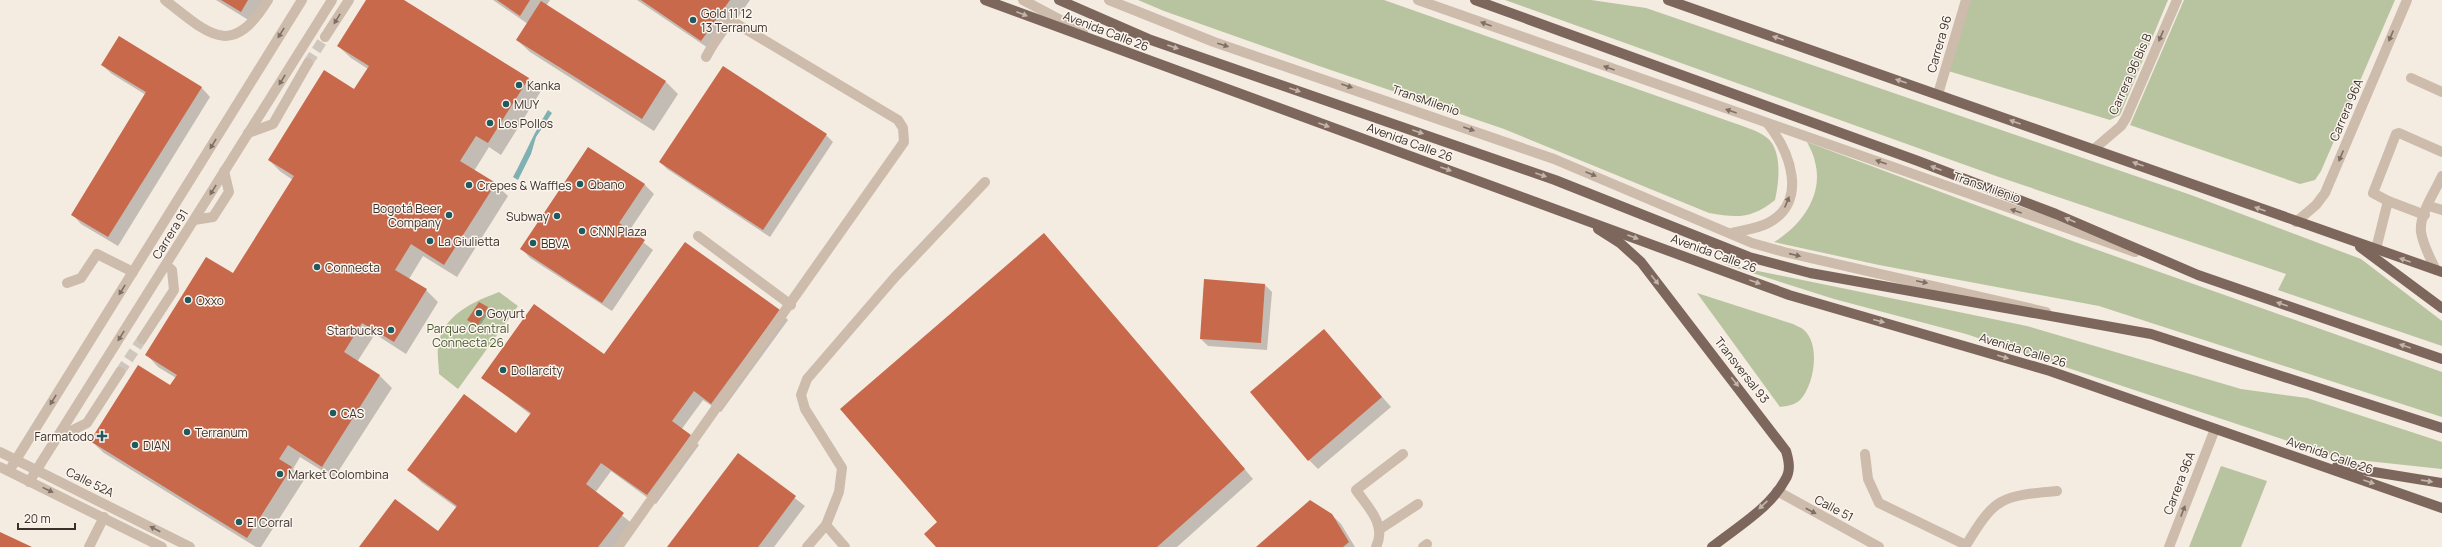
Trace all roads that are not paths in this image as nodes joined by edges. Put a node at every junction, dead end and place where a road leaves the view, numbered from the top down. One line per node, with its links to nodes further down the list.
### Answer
1 (165, 0): 2 (street)
2 (268, 0)
3 (302, 0): 42 (street, Carrera 91, one-way to 42)
4 (332, 0): 24 (street, Carrera 91, one-way to 24)
5 (349, 0): 16 (street, one-way to 16)
6 (986, 0): 18 (main road, Avenida Calle 26, one-way to 18)
7 (1023, 0): 18 (street)
8 (1059, 0): 47 (main road, Avenida Calle 26, one-way to 47)
9 (1109, 0): 36 (street, TransMilenio, one-way to 36)
10 (1418, 0): 23 (street, TransMilenio, one-way to 10)
11 (1475, 0): 43 (main road, one-way to 11)
12 (1668, 0): 22 (main road, one-way to 12)
13 (1966, 0): 22 (street, Carrera 96)
14 (2177, 0): 25 (street, Carrera 96 Bis B, one-way to 25)
15 (2407, 0): 35 (street, Carrera 96A, one-way to 35)
16 (325, 37)
17 (706, 57): 45 (street)
18 (1135, 57): 33 (main road, Avenida Calle 26, one-way to 33)
19 (308, 64): 24 (street)
20 (2411, 78): 21 (street)
21 (2442, 92)
22 (1938, 94): 25 (main road, one-way to 22)
23 (1768, 124): 36 (street, one-way to 23); 43 (street, TransMilenio, one-way to 23)
24 (248, 133): 27 (street, Carrera 91)
25 (2094, 148): 35 (main road, one-way to 25)
26 (2442, 152): 30 (street)
27 (224, 171): 34 (street, Carrera 91, one-way to 34); 34 (street)
28 (2442, 176): 31 (street)
29 (985, 182): 68 (street)
30 (2388, 201): 31 (street); 39 (street)
31 (2427, 210): 32 (street); 41 (street)
32 (2442, 210)
33 (1583, 219): 52 (main road, Avenida Calle 26, one-way to 52); 63 (main road, Transversal 93, one-way to 63)
34 (194, 220): 40 (street, Carrera 91)
35 (2296, 222): 38 (main road)
36 (1732, 233): 47 (street, TransMilenio, one-way to 47)
37 (698, 236): 45 (street)
38 (2356, 244): 39 (main road); 46 (main road)
39 (2376, 249): 41 (main road, one-way to 39)
40 (166, 264): 48 (street); 53 (street, Carrera 91, one-way to 53)
41 (2439, 271)
42 (133, 272): 44 (street); 57 (street, Carrera 91, one-way to 57)
43 (2198, 274): 49 (main road, one-way to 43)
44 (67, 283)
45 (791, 305): 74 (street)
46 (2442, 308)
47 (2076, 320): 51 (main road, Avenida Calle 26)
48 (142, 339)
49 (2442, 359)
50 (120, 372): 53 (street)
51 (2442, 428)
52 (2215, 429): 58 (main road, Avenida Calle 26); 80 (street, Carrera 96A, one-way to 52)
53 (61, 432): 60 (street, Carrera 91)
54 (0, 452): 57 (street, Calle 52A)
55 (1403, 454): 69 (street)
56 (1865, 454): 70 (street)
57 (16, 459): 59 (street, Carrera 91); 60 (street, Calle 52A)
58 (2306, 460): 62 (main road, one-way to 62); 66 (main road, Avenida Calle 26, one-way to 66)
59 (4, 469): 61 (street)
60 (37, 470): 61 (street, Carrera 91); 73 (street, Calle 52A, one-way to 60)
61 (29, 482): 67 (street, one-way to 67)
62 (2442, 483)
63 (1777, 491): 78 (main road, Transversal 93, one-way to 78); 79 (street, Calle 51, one-way to 79)
64 (2057, 491): 70 (street)
65 (1418, 504): 69 (street)
66 (2442, 508)
67 (104, 517): 71 (street); 72 (street)
68 (826, 525): 75 (street); 76 (street)
69 (1380, 529): 77 (street)
70 (1966, 546)
71 (89, 547)
72 (162, 547)
73 (190, 547)
74 (618, 547)
75 (807, 547)
76 (845, 547)
77 (1376, 547)
78 (1712, 547)
79 (1880, 547)
80 (2169, 547)

